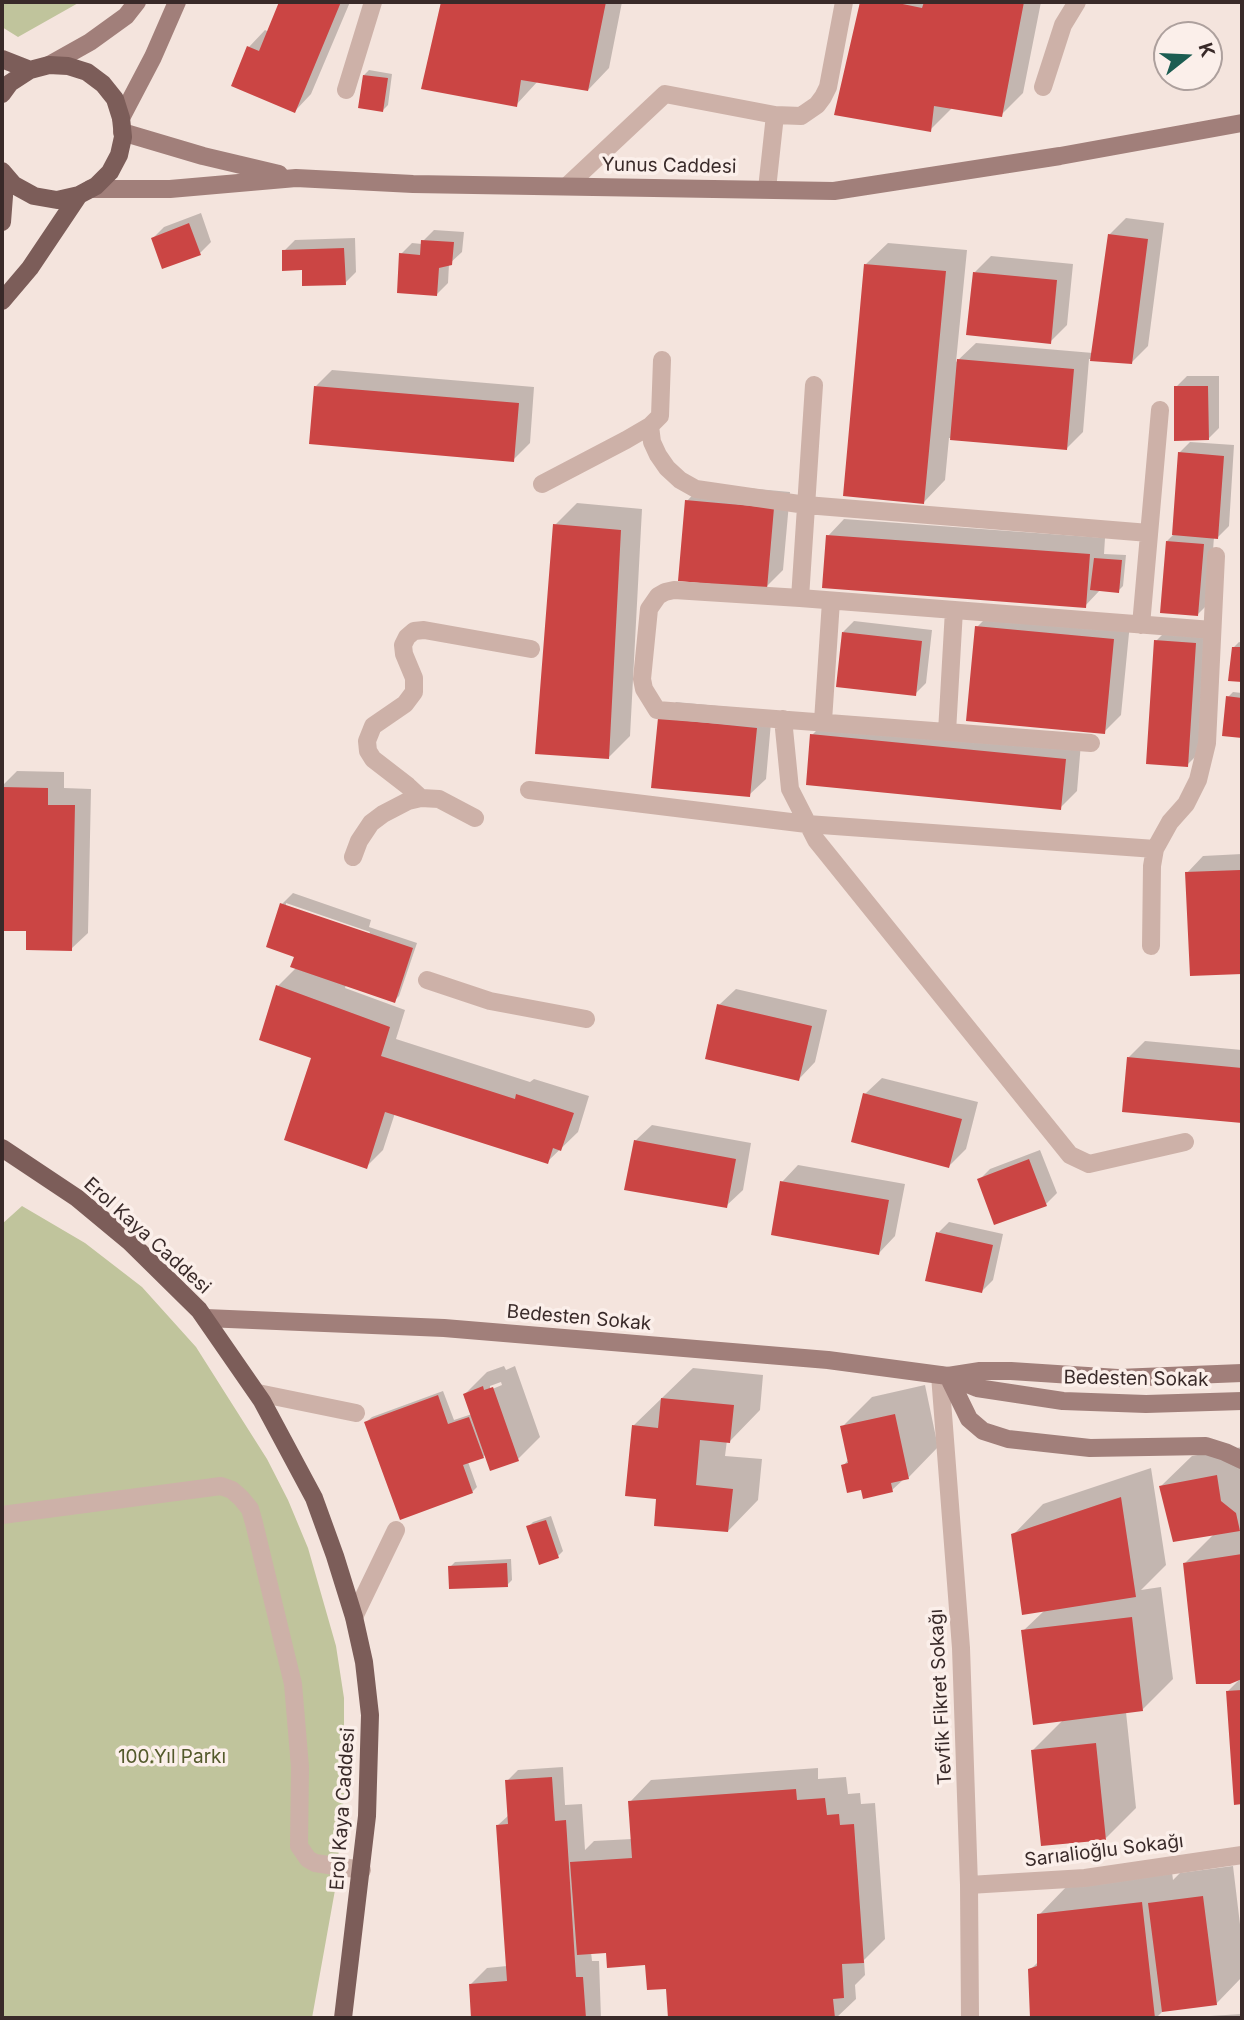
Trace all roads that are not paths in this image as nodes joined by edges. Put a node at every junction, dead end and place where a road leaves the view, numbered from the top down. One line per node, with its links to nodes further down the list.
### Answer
1 (137, 2): 7 (street)
2 (177, 2): 14 (street)
3 (373, 2): 10 (street)
4 (844, 2): 12 (street)
5 (1077, 2): 9 (street)
6 (2, 59): 8 (main road)
7 (49, 65): 8 (main road); 14 (main road)
8 (30, 70): 11 (main road)
9 (1043, 87)
10 (346, 90)
11 (2, 93)
12 (775, 115): 18 (street); 19 (street)
13 (1242, 123): 19 (street, Yunus Caddesi)
14 (122, 125): 16 (street); 20 (main road)
15 (2, 172): 20 (main road)
16 (296, 178): 18 (street, Yunus Caddesi); 20 (street, Yunus Caddesi)
17 (2, 185): 21 (main road)
18 (568, 185): 19 (street, Yunus Caddesi)
19 (767, 189)
20 (85, 192): 22 (main road)
21 (2, 222)
22 (2, 301)
23 (662, 360): 26 (street)
24 (814, 385): 28 (street)
25 (1160, 410): 29 (street)
26 (650, 426): 27 (street); 28 (street)
27 (542, 484)
28 (806, 505): 29 (street); 31 (street)
29 (1149, 533): 34 (street)
30 (1216, 556): 35 (street)
31 (800, 598): 32 (street); 37 (street)
32 (831, 601): 33 (street); 38 (street)
33 (954, 610): 34 (street); 39 (street)
34 (1141, 625): 35 (street)
35 (1212, 630): 45 (street)
36 (531, 649): 42 (street)
37 (783, 719): 38 (street); 44 (street)
38 (823, 722): 39 (street)
39 (947, 732): 40 (street)
40 (1091, 743)
41 (529, 790): 44 (street)
42 (421, 798): 43 (street); 46 (street)
43 (475, 818)
44 (807, 824): 45 (street); 50 (street)
45 (1155, 849): 47 (street)
46 (353, 858)
47 (1150, 946)
48 (428, 980): 49 (street)
49 (586, 1019)
50 (1185, 1142)
51 (2, 1148): 52 (main road, Erol Kaya Caddesi)
52 (205, 1318): 54 (street, Bedesten Sokak); 55 (main road, Erol Kaya Caddesi)
53 (1242, 1373): 54 (street, Bedesten Sokak)
54 (944, 1375): 56 (street, Bedesten Sokak); 58 (street); 64 (street, Tevfik Fikret Sokağı)
55 (258, 1393): 57 (street); 61 (main road, Erol Kaya Caddesi)
56 (1242, 1401)
57 (356, 1413)
58 (1242, 1460)
59 (2, 1515): 63 (street)
60 (396, 1530): 61 (street)
61 (354, 1617): 63 (main road, Erol Kaya Caddesi)
62 (1242, 1855): 64 (street, Sarıalioğlu Sokağı)
63 (362, 1870): 65 (main road, Erol Kaya Caddesi)
64 (969, 1885): 66 (street, Tevfik Fikret Sokağı)
65 (343, 2018)
66 (970, 2018)

